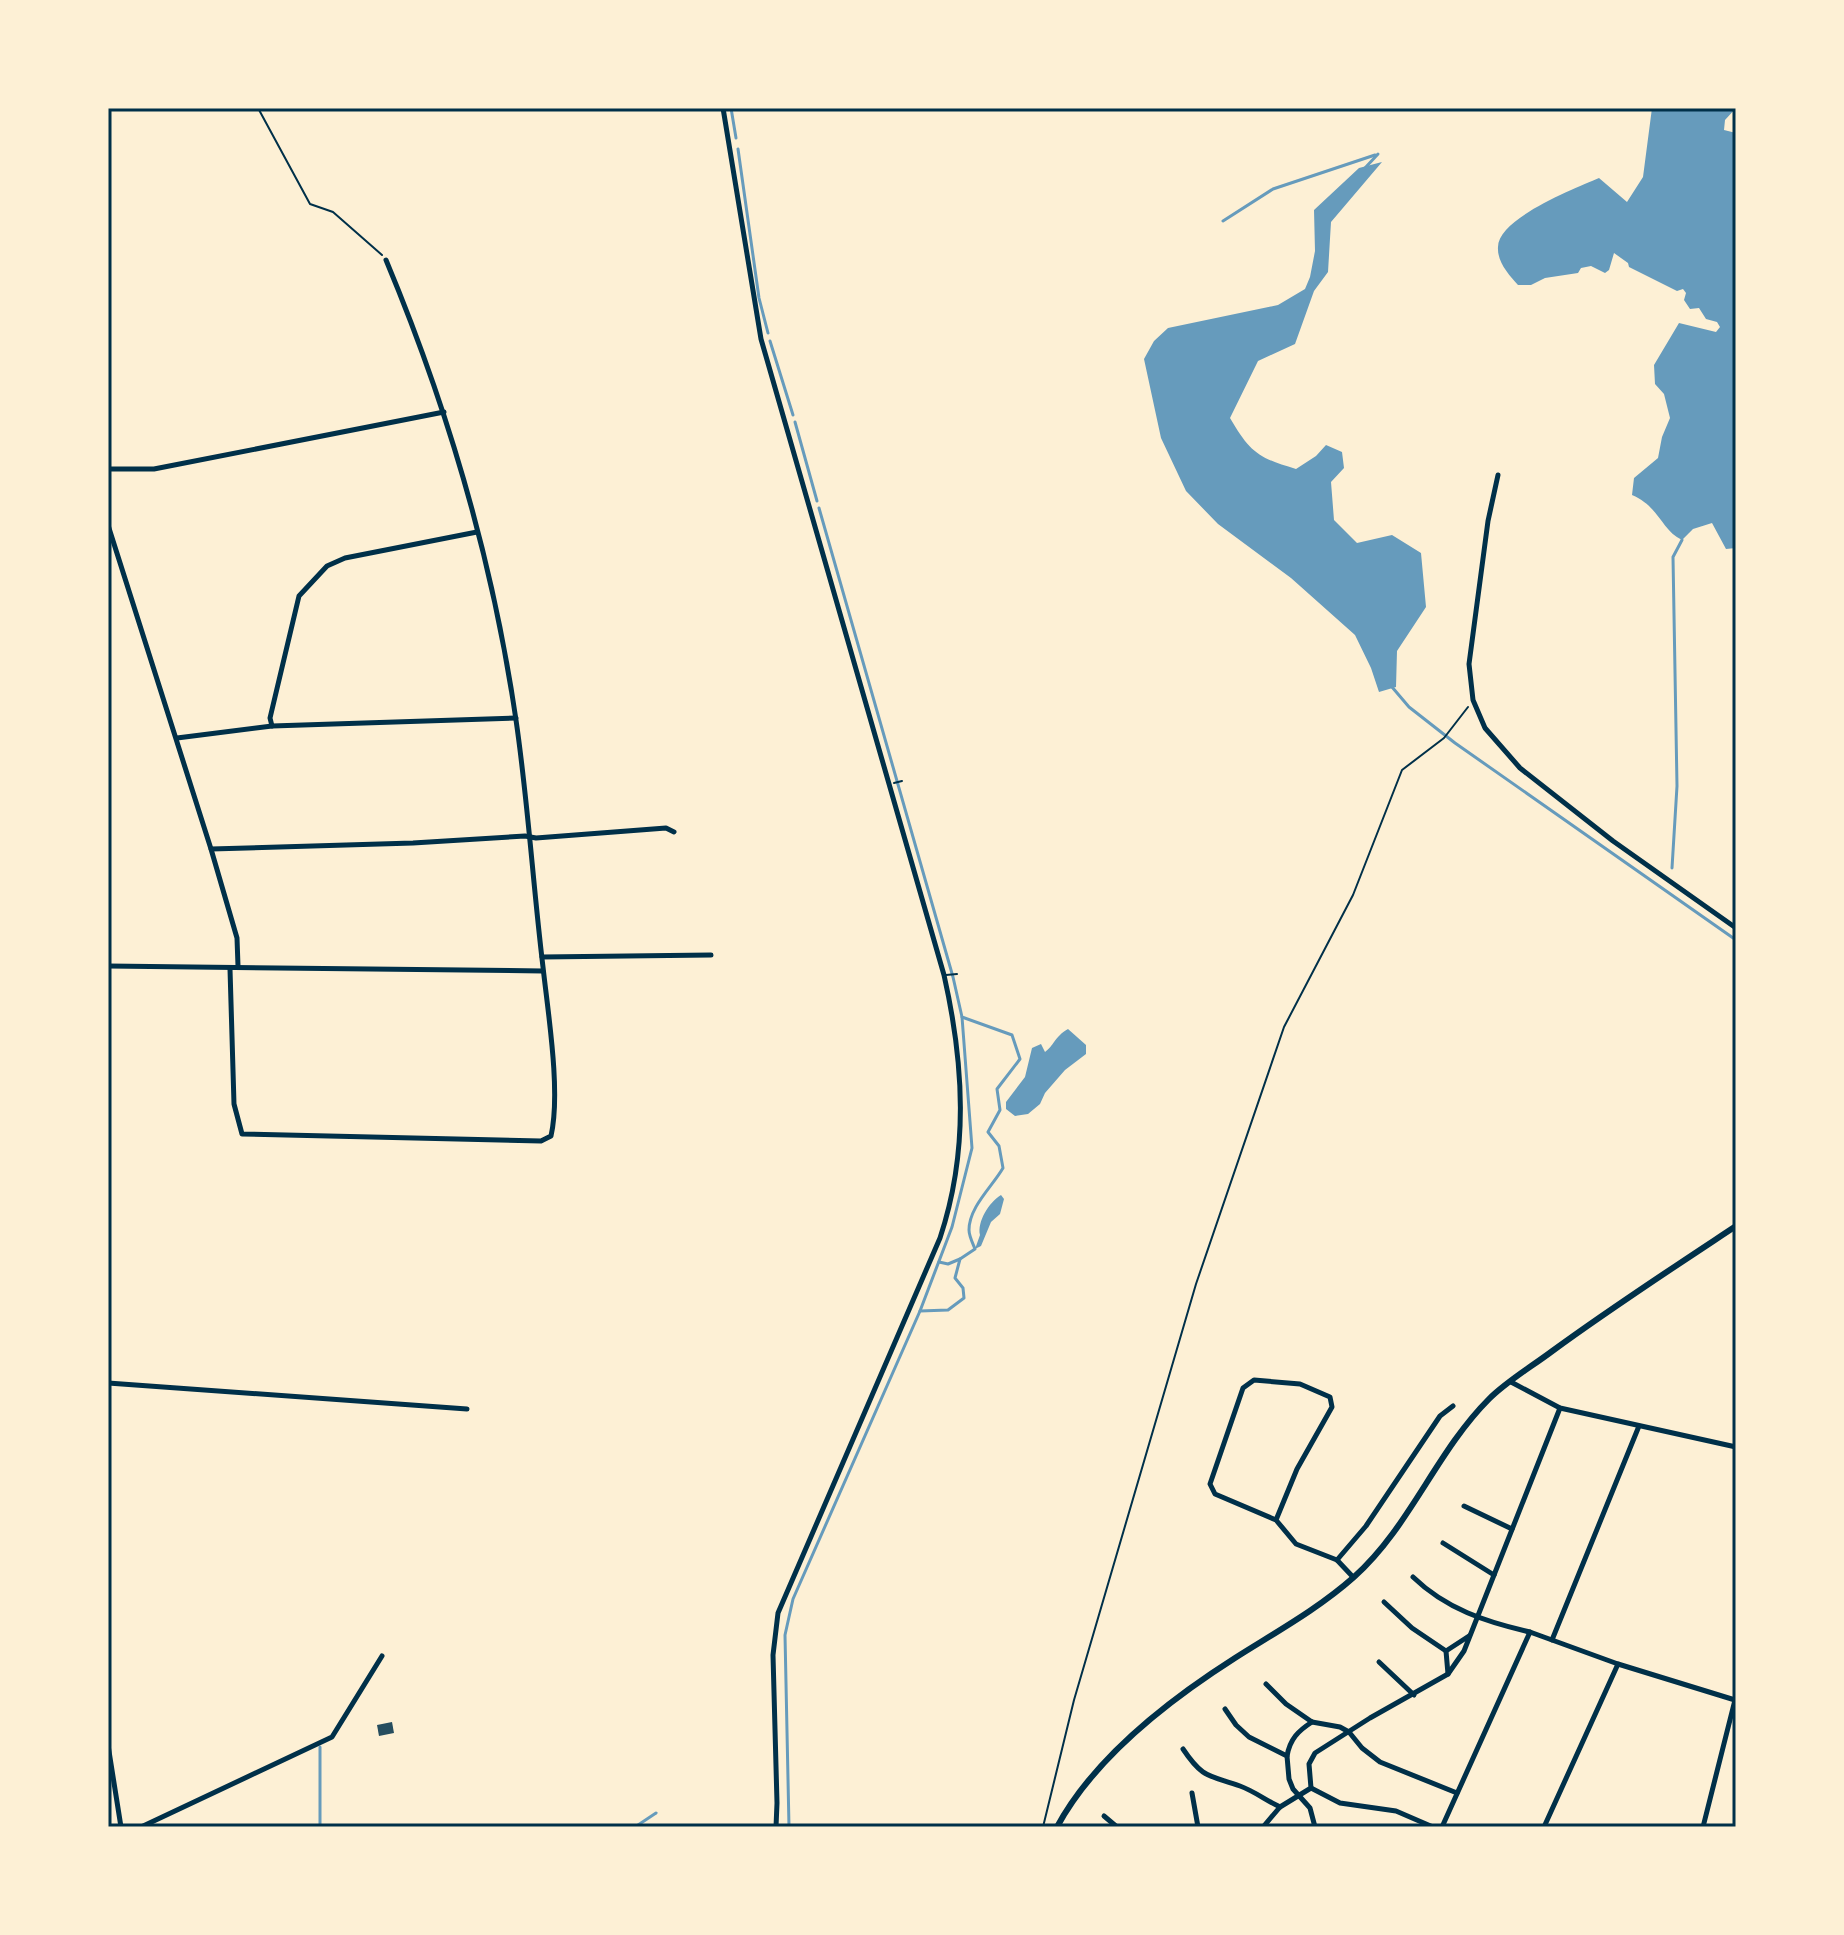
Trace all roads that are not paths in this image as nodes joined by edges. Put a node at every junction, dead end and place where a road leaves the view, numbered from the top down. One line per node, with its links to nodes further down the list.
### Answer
1 (723, 108): 24 (street)
2 (386, 260): 3 (street)
3 (444, 412): 4 (street); 7 (street)
4 (108, 469)
5 (1498, 475): 16 (street)
6 (108, 525): 10 (street)
7 (477, 532): 8 (street); 9 (street)
8 (516, 718): 9 (street); 14 (street)
9 (272, 726): 10 (street)
10 (177, 738): 15 (street)
11 (902, 781): 12 (lane)
12 (894, 783)
13 (674, 832): 14 (street)
14 (531, 837): 15 (street); 18 (street)
15 (211, 849): 20 (street)
16 (1736, 928)
17 (711, 955): 18 (street)
18 (542, 957): 22 (street)
19 (108, 966): 21 (street)
20 (238, 966): 21 (street); 22 (street)
21 (230, 969): 22 (street)
22 (543, 971)
23 (957, 974): 24 (lane)
24 (947, 975): 68 (street)
25 (1736, 1226): 26 (street)
26 (1511, 1382): 29 (street); 39 (street)
27 (108, 1383): 30 (street)
28 (1453, 1406): 37 (street)
29 (1560, 1408): 31 (street); 35 (street)
30 (467, 1409)
31 (1639, 1426): 32 (street); 45 (street)
32 (1736, 1447)
33 (1464, 1506): 35 (street)
34 (1276, 1520): 34 (street); 37 (street)
35 (1512, 1529): 38 (street)
36 (1443, 1543): 38 (street)
37 (1337, 1560): 39 (street)
38 (1494, 1575): 42 (street)
39 (1353, 1577): 69 (street)
40 (1413, 1577): 42 (street)
41 (1384, 1602): 46 (street)
42 (1477, 1618): 43 (street); 44 (street)
43 (1530, 1632): 45 (street); 62 (street)
44 (1470, 1636): 46 (street); 50 (street)
45 (1552, 1640): 49 (street)
46 (1446, 1651): 50 (street)
47 (382, 1656): 67 (street)
48 (1379, 1662): 52 (street)
49 (1618, 1664): 53 (street); 76 (street)
50 (1448, 1674): 52 (street)
51 (1266, 1684): 55 (street)
52 (1414, 1695): 56 (street)
53 (1735, 1698): 77 (street)
54 (1225, 1709): 59 (street)
55 (1312, 1722): 56 (street); 59 (street)
56 (1349, 1732): 60 (street); 62 (street)
57 (108, 1745): 66 (street)
58 (1183, 1749): 64 (street)
59 (1287, 1756): 63 (street)
60 (1311, 1788): 63 (street); 74 (street)
61 (1192, 1793): 71 (street)
62 (1457, 1793): 75 (street)
63 (1300, 1796): 64 (street); 73 (street)
64 (1280, 1807): 72 (street)
65 (1104, 1816): 70 (street)
66 (121, 1827)
67 (141, 1827)
68 (776, 1827)
69 (1057, 1827)
70 (1117, 1827)
71 (1198, 1827)
72 (1263, 1827)
73 (1315, 1827)
74 (1433, 1827)
75 (1442, 1827)
76 (1544, 1827)
77 (1703, 1827)

